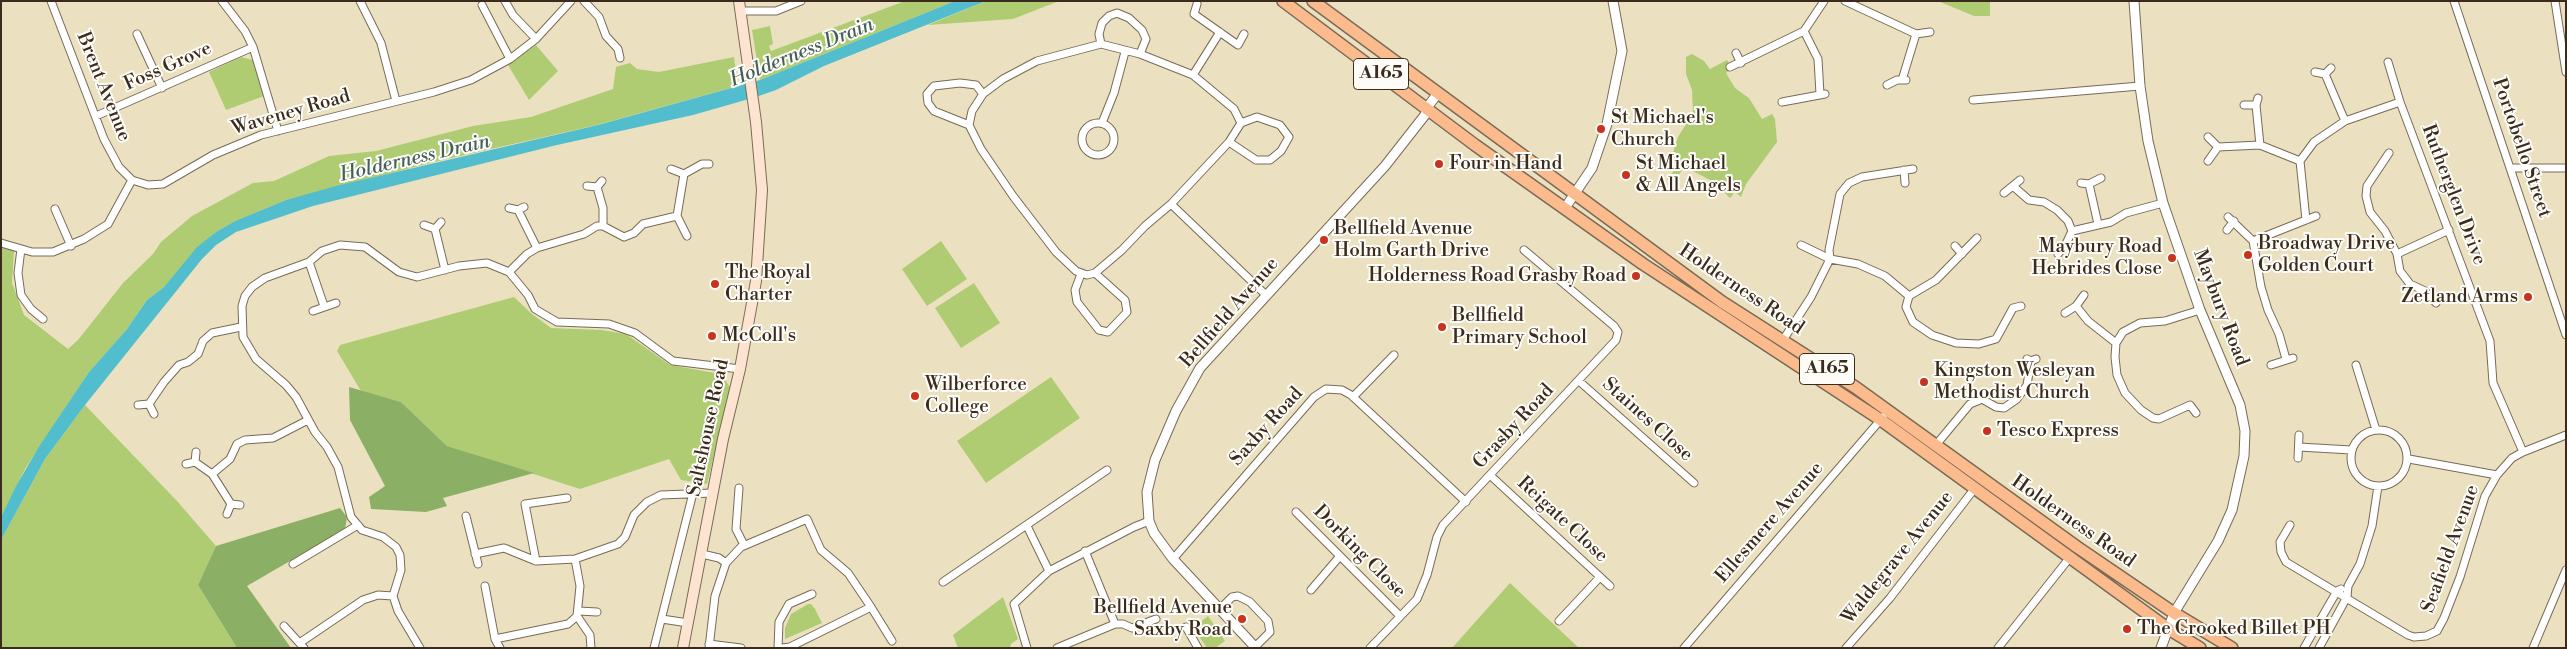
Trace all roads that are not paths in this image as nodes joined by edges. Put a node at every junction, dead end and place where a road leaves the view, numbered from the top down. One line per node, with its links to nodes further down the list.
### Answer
1 (51, 1): 53 (street, Brent Avenue)
2 (222, 1): 28 (street)
3 (360, 1): 48 (street)
4 (505, 1): 26 (street)
5 (571, 1): 26 (street, Waveney Road)
6 (584, 1): 32 (street)
7 (801, 1): 19 (street)
8 (1283, 1): 52 (highway, Holderness Road / A165)
9 (1313, 1): 45 (highway, Holderness Road / A165)
10 (1613, 1): 82 (street)
11 (1824, 1): 20 (street)
12 (1845, 1): 25 (street)
13 (2134, 1): 43 (street, Maybury Road)
14 (2454, 1): 67 (street, Portobello Street)
15 (2548, 1): 16 (street)
16 (2554, 1): 39 (street)
17 (1197, 4): 21 (street)
18 (482, 5): 33 (street)
19 (740, 6): 138 (main road, Saltshouse Road)
20 (1804, 31): 34 (street); 49 (street)
21 (1220, 32): 24 (street); 41 (street)
22 (1930, 32): 25 (street)
23 (137, 34): 44 (street)
24 (1244, 34)
25 (1916, 34): 42 (street)
26 (536, 39): 33 (street, Waveney Road)
27 (1101, 44): 29 (street); 31 (street); 46 (street)
28 (253, 47): 44 (street, Foss Grove); 58 (street)
29 (1125, 52): 31 (street); 55 (street)
30 (1736, 53): 34 (street)
31 (1140, 54): 41 (street)
32 (620, 58)
33 (510, 59): 48 (street, Waveney Road)
34 (1741, 62): 36 (street)
35 (2388, 62): 50 (street, Rutherglen Drive)
36 (1730, 67)
37 (2332, 68): 40 (street)
38 (2314, 72): 40 (street)
39 (2566, 72)
40 (2325, 74): 54 (street)
41 (1193, 75): 56 (street)
42 (1887, 85)
43 (2140, 86): 47 (street); 83 (street, Maybury Road)
44 (162, 88): 53 (street, Foss Grove)
45 (1438, 93): 52 (street, Bellfield Avenue); 82 (highway, Holderness Road / A165)
46 (982, 94): 57 (street); 57 (street)
47 (1973, 100)
48 (396, 102): 58 (street, Waveney Road)
49 (1782, 102)
50 (2400, 102): 54 (street); 97 (street, Rutherglen Drive)
51 (2244, 105): 61 (street)
52 (1427, 110): 87 (highway, Holderness Road / A165); 118 (street, Bellfield Avenue)
53 (96, 116): 74 (street, Brent Avenue)
54 (2345, 121): 65 (street)
55 (1102, 123): 55 (street)
56 (1241, 123): 60 (street); 60 (street)
57 (969, 125): 117 (street)
58 (278, 131): 74 (street, Waveney Road)
59 (2208, 137): 62 (street)
60 (1229, 142): 84 (street)
61 (2260, 145): 62 (street); 65 (street)
62 (2218, 147): 64 (street)
63 (2389, 153): 111 (street)
64 (2208, 161)
65 (2300, 161): 90 (street)
66 (709, 164): 72 (street)
67 (2510, 168): 68 (street); 131 (street, Portobello Street)
68 (2566, 168)
69 (671, 169): 72 (street)
70 (1913, 169): 71 (street)
71 (1904, 170): 76 (street); 112 (street)
72 (684, 174): 88 (street)
73 (2101, 178): 78 (street)
74 (132, 180): 104 (street)
75 (2020, 180): 80 (street)
76 (1905, 183)
77 (2081, 183): 78 (street)
78 (2089, 184): 92 (street)
79 (588, 186): 94 (street)
80 (2014, 187): 81 (street); 98 (street)
81 (2004, 193)
82 (1574, 194): 87 (street); 132 (highway, Holderness Road / A165)
83 (2163, 203): 92 (street); 126 (street, Maybury Road)
84 (1171, 204): 116 (street); 118 (street)
85 (55, 208): 104 (street)
86 (509, 208): 106 (street)
87 (1565, 208): 145 (highway, Holderness Road / A165)
88 (677, 216): 94 (street); 99 (street)
89 (2316, 216): 90 (street)
90 (2306, 220): 101 (street)
91 (441, 222): 95 (street)
92 (2098, 224): 98 (street)
93 (424, 225): 95 (street)
94 (603, 226): 106 (street)
95 (435, 229): 114 (street)
96 (2227, 230): 101 (street)
97 (2449, 230): 111 (street); 154 (street, Rutherglen Drive)
98 (2072, 231): 109 (street)
99 (687, 236)
100 (1977, 238): 110 (street)
101 (2253, 241): 137 (street)
102 (1, 243): 107 (street)
103 (1801, 245): 112 (street)
104 (70, 246): 107 (street)
105 (1955, 246): 110 (street)
106 (537, 248): 115 (street)
107 (21, 249): 129 (street)
108 (1524, 250): 139 (street, Grasby Road)
109 (2063, 252)
110 (1962, 254): 120 (street)
111 (2397, 254): 122 (street)
112 (1830, 259): 120 (street); 132 (street)
113 (309, 262): 114 (street); 123 (street); 130 (street)
114 (445, 270): 115 (street)
115 (509, 272): 138 (street)
116 (1095, 273): 117 (street); 117 (street)
117 (1081, 274)
118 (1266, 295): 176 (street, Bellfield Avenue)
119 (2084, 295): 125 (street)
120 (1909, 296): 124 (street)
121 (336, 303): 123 (street)
122 (2436, 304)
123 (324, 306): 127 (street)
124 (2020, 306)
125 (2076, 306): 128 (street); 133 (street)
126 (2200, 310): 133 (street); 208 (street, Maybury Road)
127 (313, 311)
128 (2066, 313)
129 (43, 319)
130 (241, 327): 141 (street); 146 (street)
131 (2566, 335)
132 (1783, 340): 145 (highway, Holderness Road / A165)
133 (2116, 343): 143 (street)
134 (1394, 355): 140 (street)
135 (2031, 360): 150 (street)
136 (2356, 364): 147 (street)
137 (2271, 365)
138 (740, 369): 168 (main road, Saltshouse Road)
139 (1579, 381): 162 (street, Grasby Road); 163 (street, Staines Close)
140 (1353, 397): 170 (street, Saxby Road); 187 (street, Saxby Road)
141 (149, 404): 142 (street); 144 (street)
142 (138, 405)
143 (2196, 413)
144 (154, 414)
145 (1885, 416): 150 (highway, Holderness Road / A165); 166 (highway, Holderness Road / A165); 236 (street, Ellesmere Avenue)
146 (308, 420): 160 (street); 177 (street)
147 (2376, 430): 152 (street); 156 (street)
148 (2299, 435): 151 (street)
149 (2566, 435): 154 (street, Seafield Avenue)
150 (1935, 446): 182 (highway, Holderness Road / A165)
151 (2299, 447): 152 (street); 155 (street)
152 (2351, 450): 164 (street)
153 (196, 452): 157 (street)
154 (2523, 452): 161 (street, Seafield Avenue)
155 (2298, 458)
156 (2409, 459): 161 (street); 164 (street)
157 (195, 462): 158 (street); 160 (street)
158 (186, 464)
159 (1107, 470): 179 (street)
160 (212, 474): 171 (street)
161 (2497, 475): 203 (street, Seafield Avenue)
162 (1491, 476): 170 (street, Grasby Road); 194 (street, Reigate Close)
163 (1694, 483)
164 (2378, 486): 198 (street)
165 (739, 488): 180 (street)
166 (1975, 488): 182 (highway, Holderness Road / A165); 237 (street, Waldegrave Avenue)
167 (693, 493): 168 (street); 186 (street); 210 (street, Saltshouse Road)
168 (713, 493): 184 (main road, Saltshouse Road)
169 (567, 498): 188 (street)
170 (1466, 502): 209 (street, Grasby Road)
171 (231, 504): 172 (street); 174 (street)
172 (240, 505)
173 (1296, 512): 185 (street, Dorking Close)
174 (227, 514)
175 (466, 516): 183 (street)
176 (1150, 521): 181 (street); 187 (street, Bellfield Avenue)
177 (358, 525): 190 (street); 202 (street)
178 (2290, 525): 200 (street, Seafield Avenue)
179 (1027, 526): 193 (street); 195 (street)
180 (744, 545): 189 (street); 204 (street)
181 (1085, 551): 193 (street); 214 (street)
182 (2074, 552): 208 (highway, Holderness Road / A165); 217 (highway, Holderness Road / A165); 238 (street)
183 (475, 554): 188 (street); 191 (street)
184 (702, 554): 189 (street); 213 (main road, Saltshouse Road)
185 (1340, 556): 199 (street); 209 (street, Dorking Close)
186 (575, 559): 188 (street); 207 (street)
187 (1173, 559): 205 (street, Bellfield Avenue)
188 (536, 561)
189 (726, 563): 221 (street)
190 (293, 564)
191 (478, 564)
192 (2566, 570): 244 (street)
193 (1049, 571): 232 (street)
194 (1600, 577): 197 (street, Reigate Close); 212 (street)
195 (943, 582)
196 (485, 586): 218 (street)
197 (1610, 586)
198 (2348, 586): 200 (street); 203 (street)
199 (1311, 590)
200 (2337, 591): 203 (street, Seafield Avenue); 242 (street)
201 (812, 594): 230 (street)
202 (393, 596): 220 (street); 224 (street)
203 (2347, 597): 243 (street)
204 (870, 607): 219 (street); 222 (street)
205 (1220, 609): 223 (street, Bellfield Avenue); 223 (street)
206 (597, 612): 207 (street)
207 (578, 613): 218 (street); 226 (street)
208 (2174, 613): 217 (street, Maybury Road); 241 (highway, Holderness Road / A165)
209 (1400, 616): 235 (street, Grasby Road)
210 (662, 619): 213 (street); 227 (street, Saltshouse Road)
211 (1156, 619): 214 (street)
212 (1559, 621)
213 (688, 623): 228 (main road, Saltshouse Road)
214 (1114, 624): 233 (street)
215 (284, 626): 220 (street)
216 (1186, 627): 234 (street)
217 (2166, 628): 239 (street, Maybury Road); 240 (highway, Holderness Road / A165)
218 (494, 640): 225 (street)
219 (892, 641)
220 (303, 645)
221 (709, 646): 229 (street)
222 (790, 647): 231 (street)
223 (1256, 647)
224 (420, 648)
225 (500, 648)
226 (591, 648)
227 (654, 648)
228 (683, 648)
229 (741, 648)
230 (778, 648)
231 (782, 648)
232 (1026, 648)
233 (1056, 648)
234 (1198, 648)
235 (1370, 648)
236 (1684, 648)
237 (1846, 648)
238 (1998, 648)
239 (2161, 648)
240 (2200, 648)
241 (2232, 648)
242 (2304, 648)
243 (2318, 648)
244 (2533, 648)

